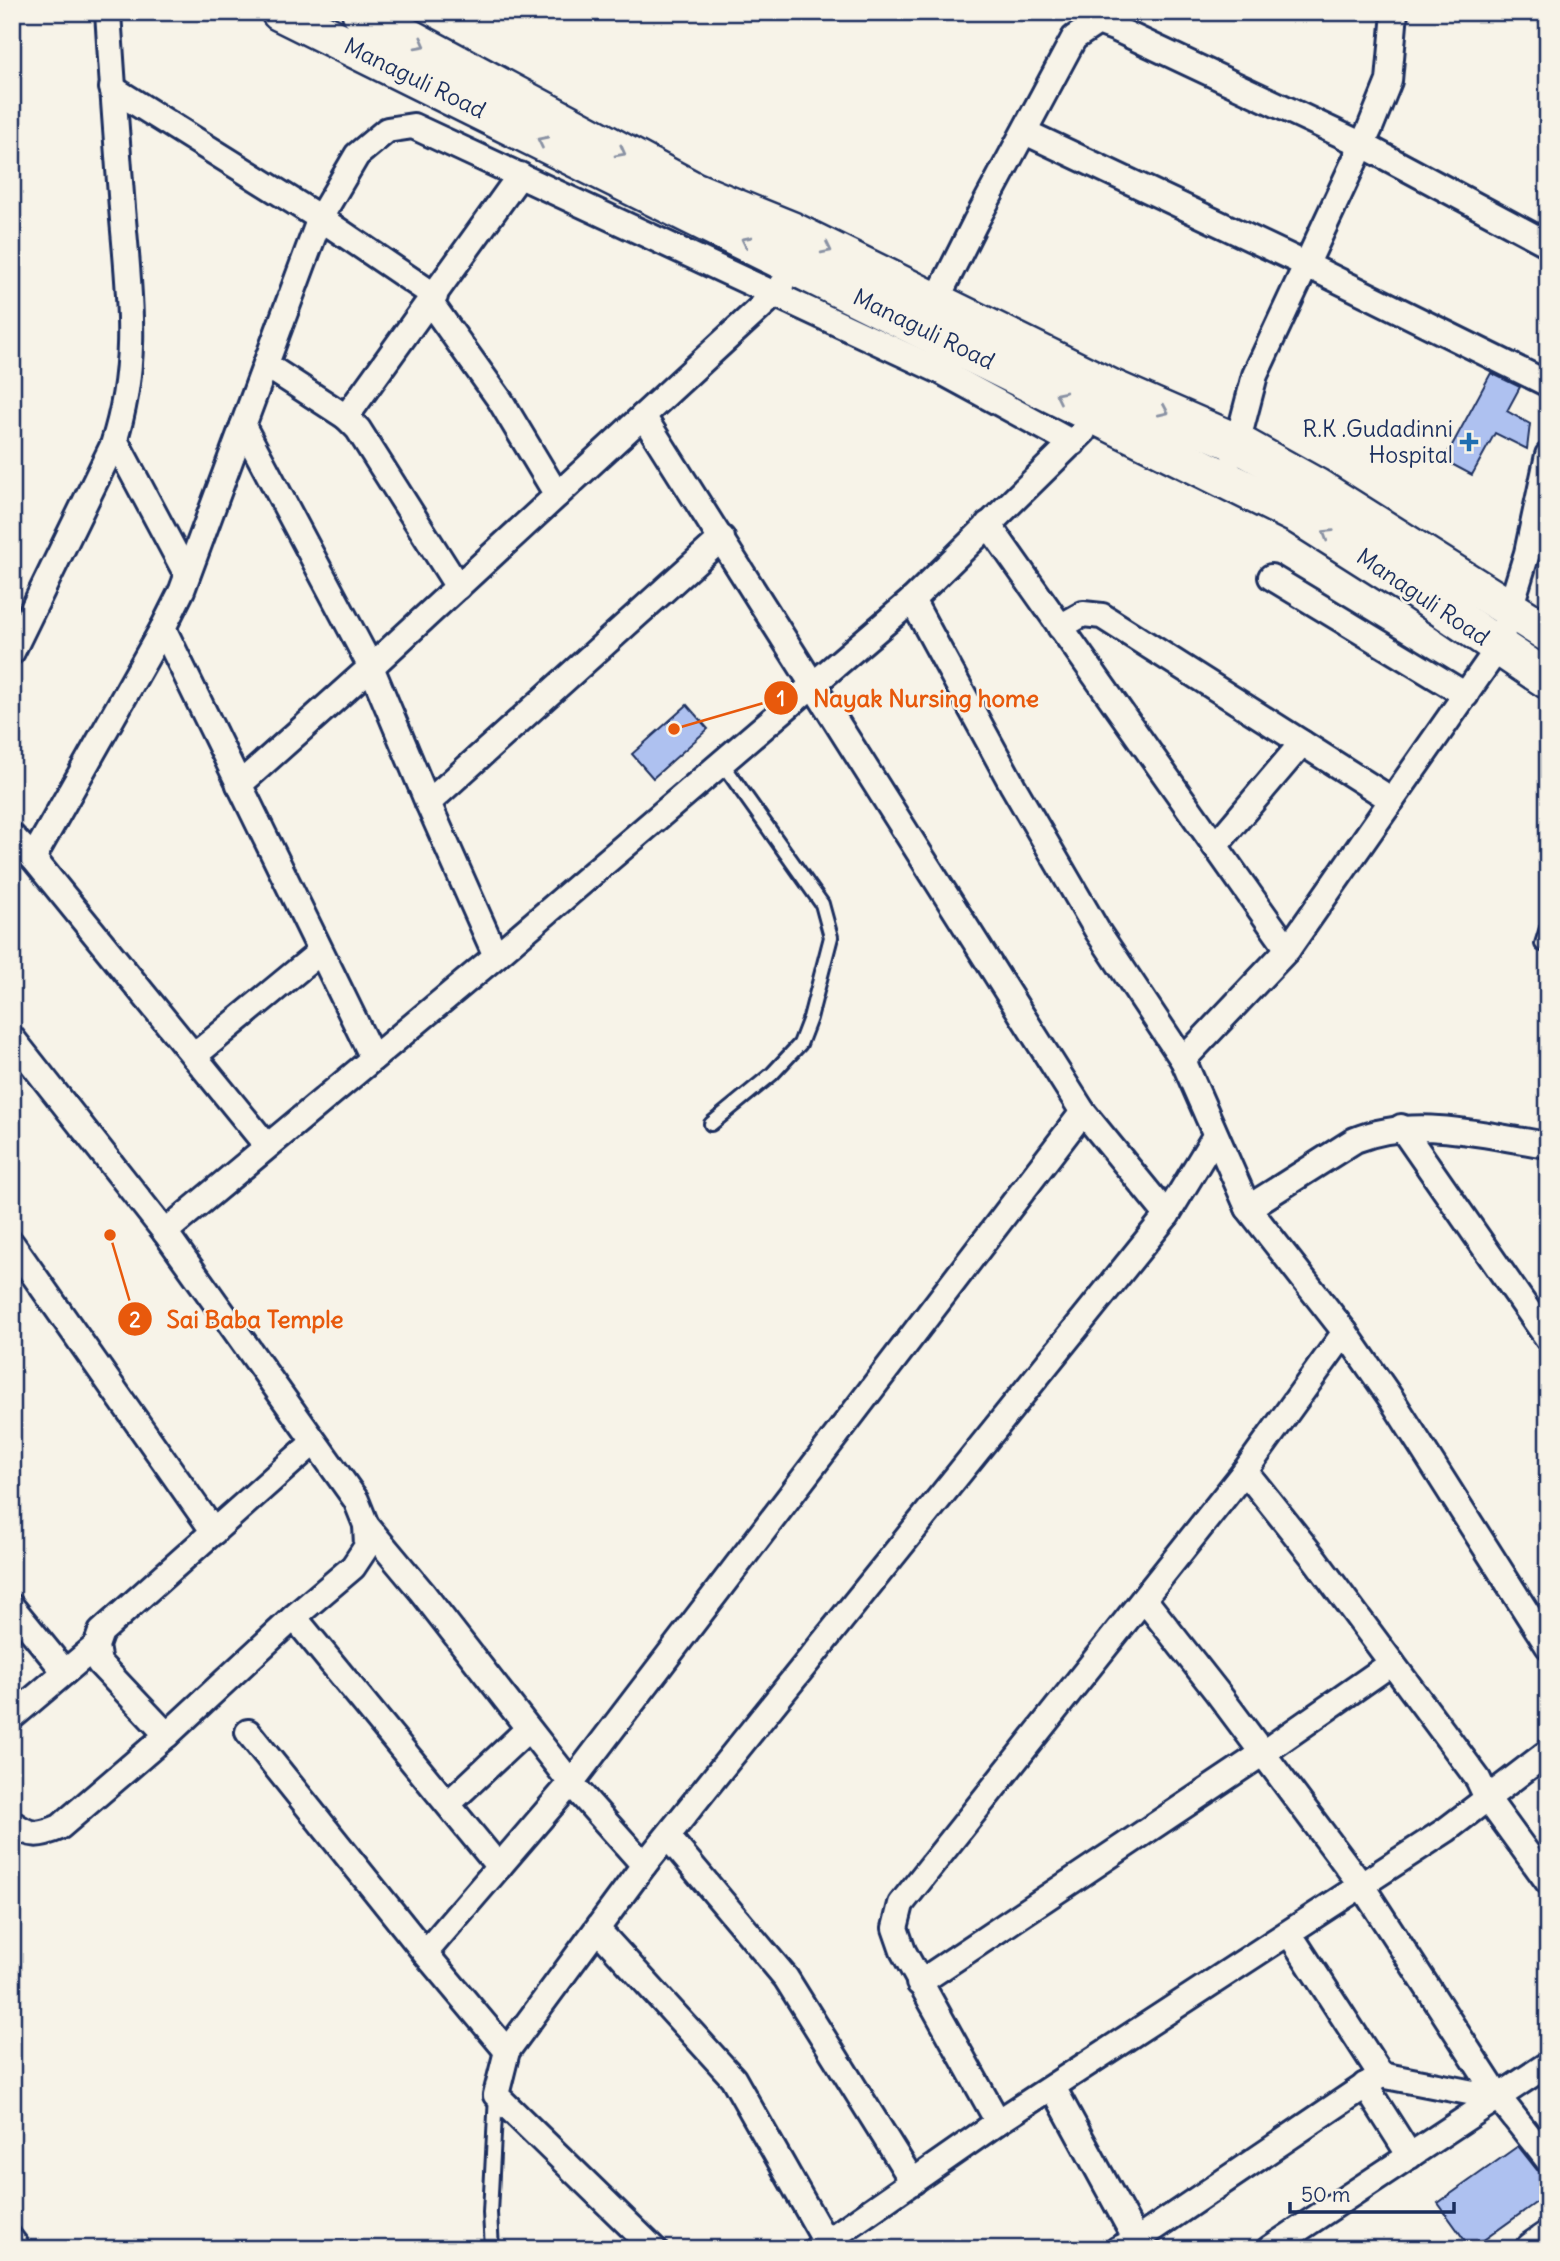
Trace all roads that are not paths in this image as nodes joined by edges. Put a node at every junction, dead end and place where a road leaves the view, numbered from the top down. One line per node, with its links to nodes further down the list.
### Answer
1 (108, 12): 5 (street)
2 (281, 12): 9 (main road, Managuli Road, one-way to 2)
3 (360, 12): 9 (main road, Managuli Road, one-way to 9)
4 (1395, 12): 7 (street)
5 (112, 88): 10 (street); 22 (street)
6 (1025, 132): 7 (street); 13 (street); 15 (street)
7 (1363, 145): 11 (street); 13 (street)
8 (520, 175): 10 (street); 12 (street); 14 (street)
9 (689, 201): 12 (main road, Managuli Road)
10 (320, 218): 14 (street); 16 (street)
11 (1548, 244)
12 (784, 262): 15 (main road, Managuli Road); 19 (street); 23 (street)
13 (1307, 265): 17 (street); 24 (street)
14 (432, 299): 20 (street); 27 (street)
15 (929, 315): 18 (main road, Managuli Road)
16 (266, 365): 20 (street); 21 (street)
17 (1548, 384)
18 (1105, 402): 23 (street); 24 (main road, Managuli Road, one-way to 24); 26 (main road, Managuli Road)
19 (643, 415): 27 (street); 29 (street)
20 (346, 417): 32 (street)
21 (243, 426): 30 (street); 40 (street)
22 (115, 440): 30 (street); 39 (street)
23 (1073, 443): 28 (street)
24 (1237, 443): 26 (street); 34 (main road, Managuli Road)
25 (1548, 455): 34 (street)
26 (1230, 481): 38 (main road, Managuli Road, one-way to 26)
27 (557, 495): 32 (street)
28 (988, 524): 33 (street); 35 (street)
29 (722, 538): 42 (street); 48 (street)
30 (187, 575): 36 (street)
31 (1271, 577): 43 (street)
32 (458, 587): 40 (street)
33 (912, 600): 42 (street); 60 (street)
34 (1511, 609): 37 (main road, Managuli Road); 38 (street)
35 (1060, 627): 44 (street); 50 (street)
36 (163, 628): 46 (street); 51 (street)
37 (1548, 633)
38 (1498, 648): 41 (main road, Managuli Road); 43 (street)
39 (12, 652)
40 (371, 667): 46 (street); 48 (street)
41 (1548, 680)
42 (813, 684): 45 (street); 61 (street)
43 (1466, 695): 47 (street)
44 (1302, 743): 47 (street); 50 (street)
45 (722, 763): 56 (street); 62 (lane)
46 (239, 785): 55 (street)
47 (1392, 800): 54 (street)
48 (428, 803): 56 (street)
49 (12, 836): 51 (street)
50 (1215, 846): 54 (street)
51 (33, 858): 58 (street)
52 (1548, 925): 53 (lane)
53 (1542, 944)
54 (1288, 949): 60 (street)
55 (320, 951): 58 (street); 59 (street)
56 (496, 956): 59 (street)
57 (12, 1038): 69 (street)
58 (194, 1056): 66 (street)
59 (373, 1059): 66 (street)
60 (1183, 1060): 64 (street)
61 (1083, 1112): 68 (street); 90 (street)
62 (711, 1124)
63 (1401, 1127): 65 (street); 67 (street); 72 (street)
64 (1215, 1136): 67 (street); 68 (street)
65 (1548, 1145)
66 (267, 1146): 69 (street)
67 (1248, 1208): 71 (street)
68 (1167, 1215): 94 (street)
69 (165, 1232): 73 (street)
70 (12, 1244): 76 (street)
71 (1346, 1332): 74 (street); 81 (street)
72 (1548, 1339)
73 (314, 1442): 75 (street); 76 (street)
74 (1245, 1471): 77 (street); 82 (street)
75 (366, 1525): 79 (street); 85 (street)
76 (214, 1531): 80 (street)
77 (1144, 1599): 89 (street); 102 (street)
78 (12, 1607): 83 (street)
79 (294, 1617): 87 (street); 92 (street)
80 (96, 1646): 83 (street); 87 (street)
81 (1548, 1646)
82 (1392, 1663): 89 (street); 91 (street)
83 (65, 1672): 84 (street)
84 (12, 1717)
85 (528, 1729): 90 (street); 92 (street)
86 (248, 1732): 101 (street)
87 (167, 1735): 93 (street)
88 (1548, 1752): 91 (street)
89 (1263, 1753): 98 (street); 102 (street)
90 (571, 1783): 95 (street); 96 (street)
91 (1486, 1798): 97 (street); 98 (street)
92 (449, 1804): 96 (street)
93 (12, 1823)
94 (668, 1838): 95 (street); 112 (street)
95 (644, 1865): 99 (street)
96 (499, 1867): 101 (street)
97 (1548, 1882)
98 (1362, 1886): 100 (street); 108 (street)
99 (598, 1930): 103 (street); 115 (street)
100 (1289, 1933): 105 (street); 106 (street)
101 (425, 1953): 103 (street)
102 (919, 1983): 109 (street)
103 (507, 2051): 107 (street)
104 (1548, 2064): 108 (street)
105 (1373, 2080): 108 (street); 110 (street); 116 (street)
106 (1053, 2087): 109 (street); 116 (street)
107 (496, 2095): 118 (lane); 119 (street)
108 (1499, 2098): 110 (street); 111 (street)
109 (998, 2122): 112 (street)
110 (1410, 2156): 120 (street)
111 (1548, 2160)
112 (913, 2182): 115 (street)
113 (12, 2231): 117 (lane)
114 (1548, 2238): 121 (street)
115 (821, 2245)
116 (1132, 2246)
117 (26, 2249)
118 (492, 2249)
119 (654, 2249)
120 (1269, 2249)
121 (1532, 2249)

